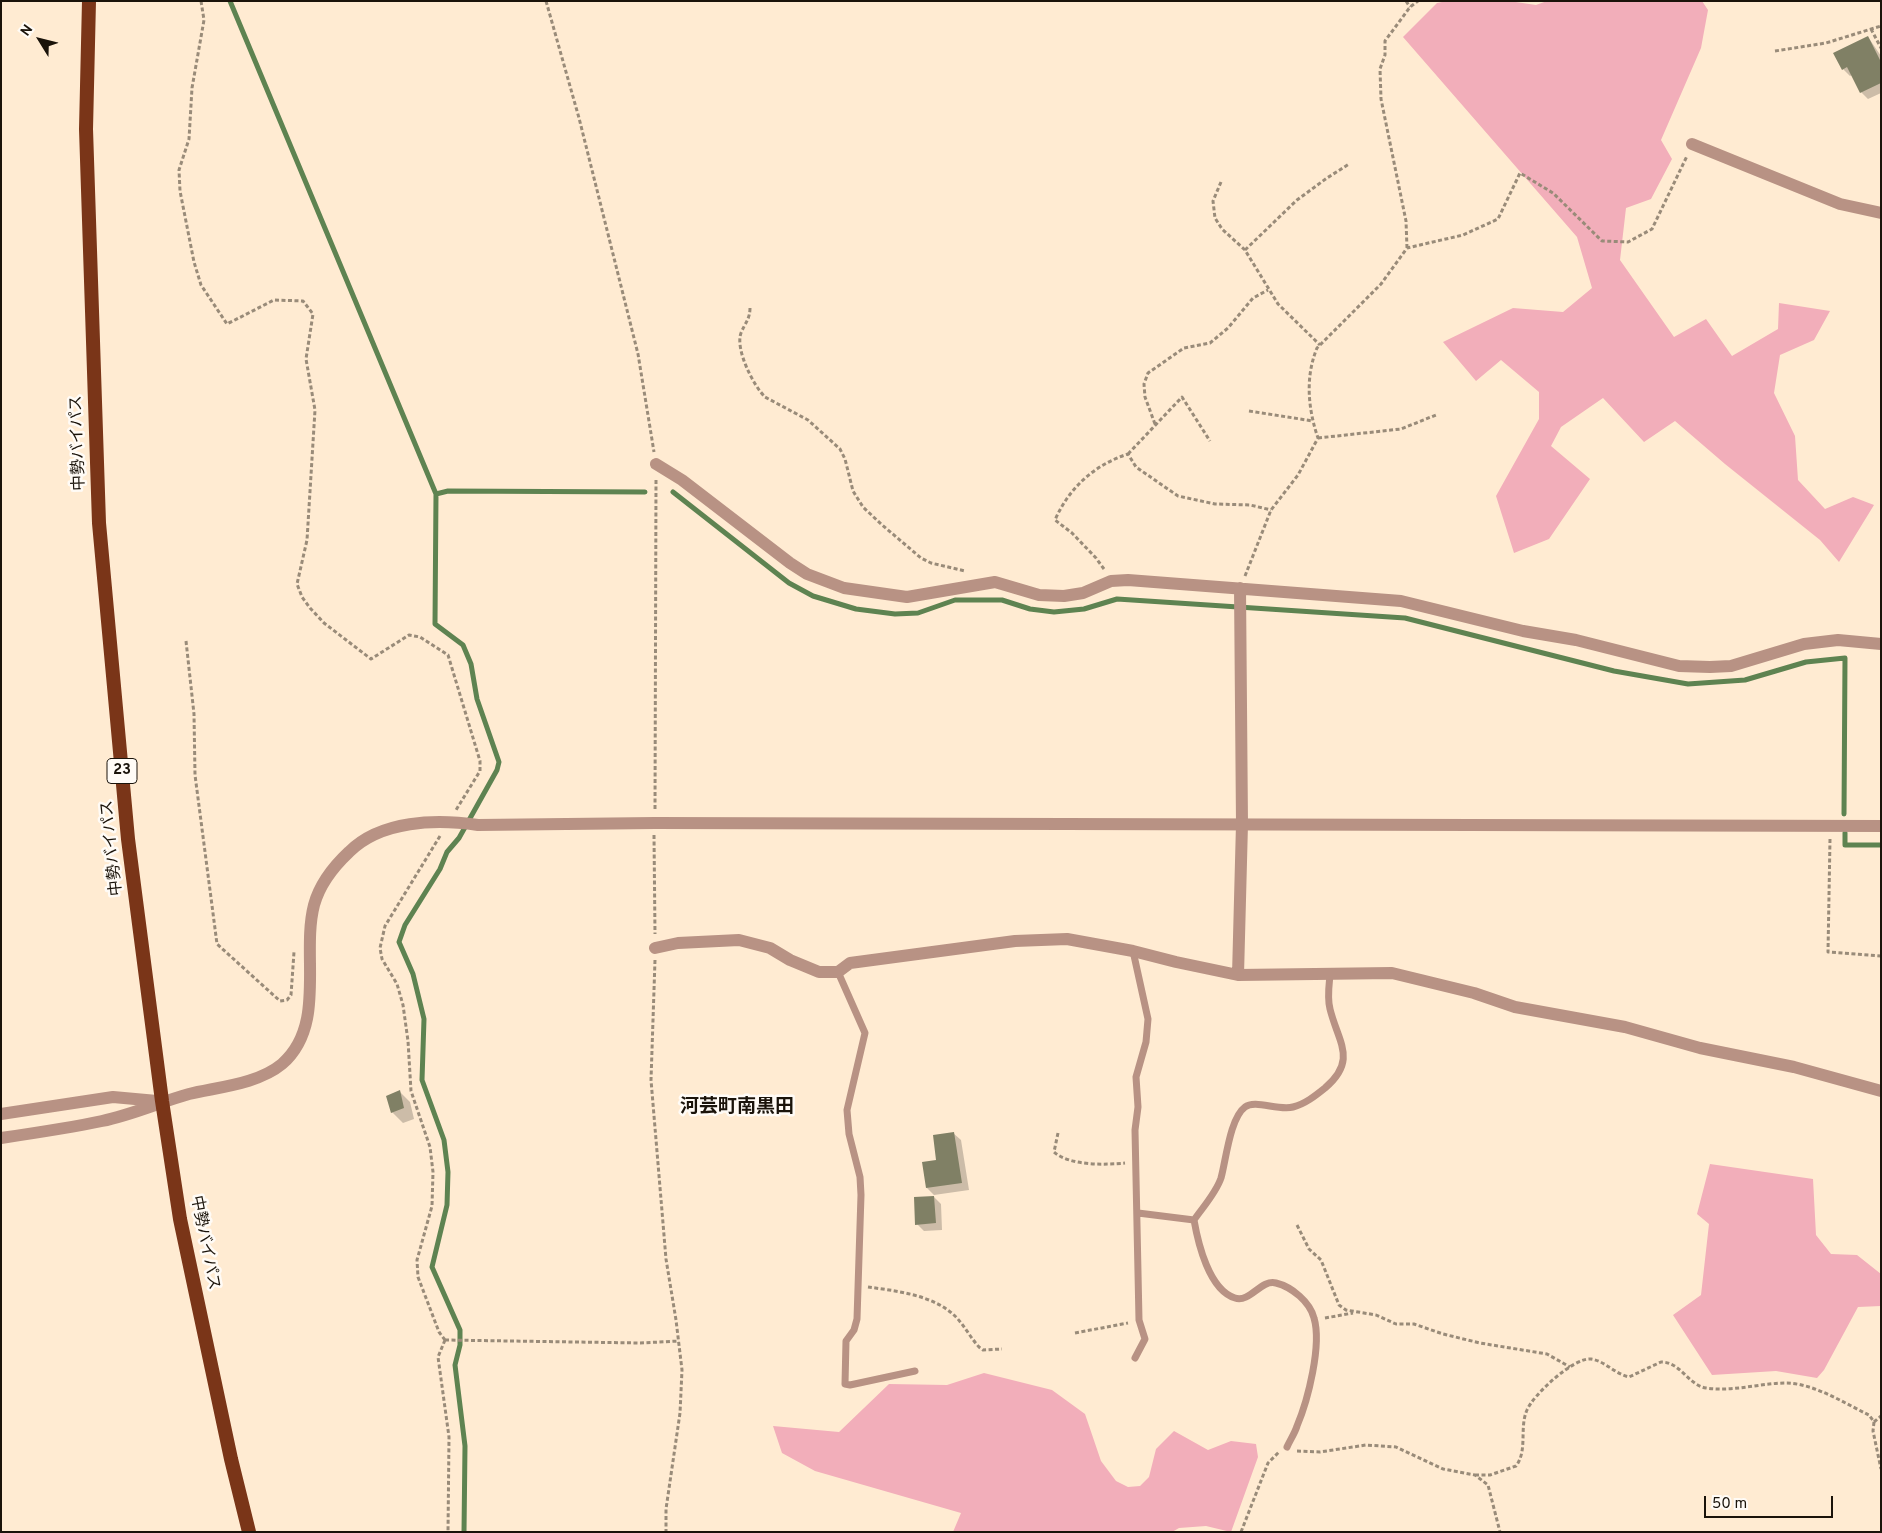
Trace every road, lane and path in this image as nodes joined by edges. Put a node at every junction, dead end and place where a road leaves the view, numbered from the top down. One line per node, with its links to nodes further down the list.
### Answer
1 (89, 1): 47 (highway, 中勢バイパス / 23)
2 (201, 1): 34 (path)
3 (546, 1): 27 (path)
4 (1406, 1): 6 (path)
5 (1418, 1): 6 (path)
6 (1410, 7): 15 (path)
7 (1881, 26): 8 (path)
8 (1871, 28): 9 (path); 10 (path)
9 (1881, 48)
10 (1775, 51)
11 (1692, 144): 14 (street); 15 (path)
12 (1349, 164): 16 (path)
13 (1221, 182): 16 (path)
14 (1881, 213)
15 (1407, 248): 19 (path)
16 (1245, 250): 17 (path)
17 (1268, 290): 19 (path); 23 (path)
18 (750, 308): 29 (path)
19 (1320, 345): 22 (path)
20 (1249, 411): 22 (path)
21 (1436, 415): 24 (path)
22 (1313, 421): 24 (path)
23 (1155, 424): 25 (path); 26 (path)
24 (1318, 438): 28 (path)
25 (1210, 441)
26 (1128, 454): 28 (path); 30 (path)
27 (656, 464): 30 (street); 35 (path)
28 (1271, 510): 31 (path)
29 (967, 572)
30 (1109, 582): 31 (street)
31 (1241, 593): 33 (street); 36 (street)
32 (186, 641): 39 (path)
33 (1881, 644)
34 (449, 821): 35 (street); 39 (street); 60 (path)
35 (656, 823): 36 (street); 40 (path)
36 (1242, 824): 37 (street); 44 (street)
37 (1830, 826): 38 (street); 42 (path)
38 (1881, 826)
39 (309, 941): 47 (street)
40 (655, 948): 43 (street); 61 (path)
41 (1133, 951): 43 (street); 44 (street); 51 (lane)
42 (1881, 956)
43 (838, 972): 55 (lane)
44 (1238, 975): 45 (street)
45 (1330, 975): 46 (street); 53 (lane)
46 (1881, 1091)
47 (162, 1101): 48 (street); 50 (street); 71 (highway, 中勢バイパス / 23)
48 (1, 1114)
49 (1058, 1133): 51 (path)
50 (1, 1138)
51 (1136, 1162): 52 (lane)
52 (1138, 1213): 53 (lane); 58 (lane)
53 (1194, 1220): 57 (lane)
54 (1297, 1225): 56 (path)
55 (857, 1285): 62 (path); 65 (lane)
56 (1353, 1313): 57 (path); 64 (path)
57 (1314, 1318): 68 (lane)
58 (1140, 1320): 59 (path); 63 (lane)
59 (1075, 1333)
60 (445, 1340): 61 (path); 72 (path)
61 (679, 1341): 73 (path)
62 (1002, 1348)
63 (1135, 1358)
64 (1570, 1367): 67 (path); 70 (path)
65 (915, 1371)
66 (1881, 1416): 67 (path)
67 (1874, 1422): 69 (path)
68 (1287, 1447): 70 (path); 74 (path)
69 (1881, 1469)
70 (1475, 1474): 75 (path)
71 (248, 1532)
72 (448, 1532)
73 (666, 1532)
74 (1241, 1532)
75 (1500, 1532)

